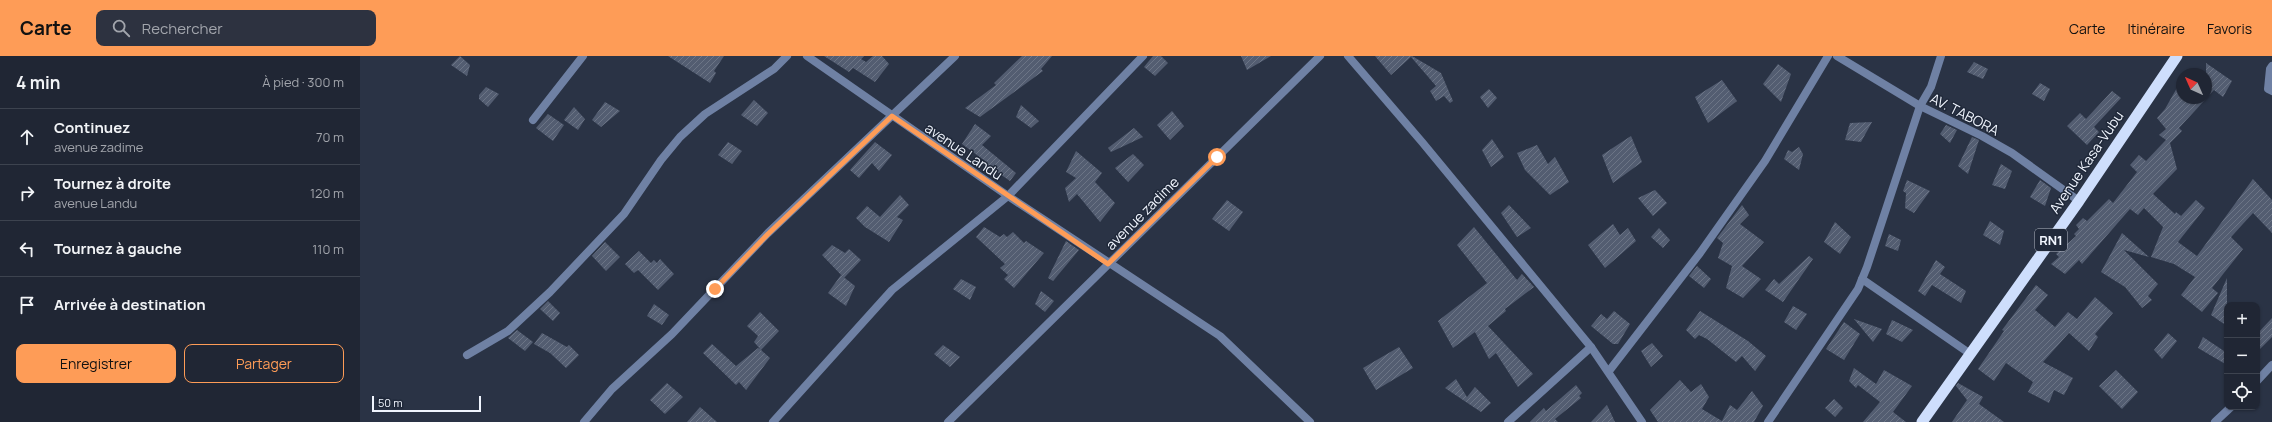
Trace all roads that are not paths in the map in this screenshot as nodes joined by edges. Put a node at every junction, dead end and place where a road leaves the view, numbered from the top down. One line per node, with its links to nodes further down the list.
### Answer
1 (583, 56): 16 (street)
2 (787, 56): 23 (street)
3 (807, 56): 15 (street, avenue Landu)
4 (956, 56): 15 (street)
5 (1143, 56): 17 (street)
6 (1348, 56): 21 (street)
7 (1828, 56): 25 (street)
8 (1837, 56): 14 (street, AV. TABORA)
9 (1941, 56): 14 (street)
10 (2177, 56): 18 (highway, Avenue Kasa-Vubu / RN1)
11 (1314, 57): 19 (street, avenue zadime)
12 (2272, 66): 13 (street)
13 (2272, 91)
14 (1920, 106): 18 (street, AV. TABORA); 20 (street)
15 (892, 116): 17 (street, avenue Landu); 28 (street)
16 (533, 120)
17 (1008, 196): 19 (street, avenue Landu); 29 (street)
18 (2079, 201): 22 (highway, Avenue Kasa-Vubu / RN1)
19 (1108, 264): 30 (street, avenue zadime); 31 (street, avenue Landu)
20 (1862, 279): 22 (street); 34 (street)
21 (1591, 346): 25 (street); 32 (street)
22 (1969, 353): 35 (highway, Avenue Kasa-Vubu / RN1)
23 (467, 355)
24 (2272, 365): 26 (street)
25 (1609, 372): 33 (street)
26 (2260, 378)
27 (2228, 410): 36 (street)
28 (584, 422)
29 (773, 422)
30 (948, 422)
31 (1310, 422)
32 (1508, 422)
33 (1642, 422)
34 (1768, 422)
35 (1922, 422)
36 (2215, 422)

